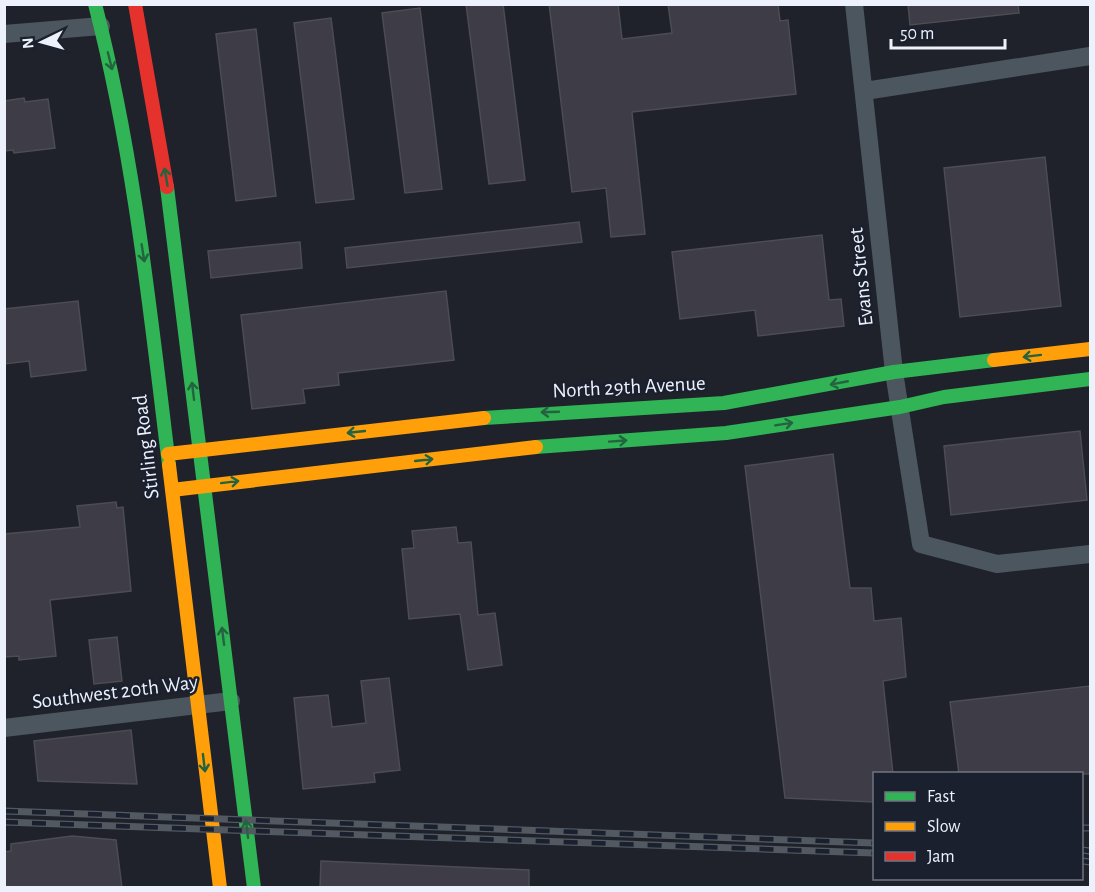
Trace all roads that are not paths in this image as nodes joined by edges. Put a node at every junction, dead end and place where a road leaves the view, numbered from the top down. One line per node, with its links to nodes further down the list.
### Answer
1 (95, 4): 4 (street, Stirling Road)
2 (135, 4): 12 (street, one-way to 2)
3 (854, 4): 7 (street, Evans Street)
4 (101, 26): 5 (street); 13 (street, Stirling Road, one-way to 13)
5 (4, 34)
6 (1090, 56): 7 (street)
7 (865, 91): 9 (street, Evans Street)
8 (1090, 349): 9 (street, North 29th Avenue, one-way to 9)
9 (894, 372): 11 (street, Evans Street); 12 (street, North 29th Avenue, one-way to 12)
10 (1090, 380): 11 (street)
11 (900, 407): 14 (street, one-way to 11); 16 (street, Evans Street)
12 (200, 449): 13 (street, North 29th Avenue); 14 (street)
13 (168, 454): 15 (street, Stirling Road)
14 (204, 486): 15 (street); 17 (street, one-way to 14)
15 (172, 490): 18 (street, Stirling Road)
16 (1090, 554)
17 (231, 701): 18 (street, Southwest 20th Way); 21 (street, one-way to 17)
18 (198, 705): 19 (street, Southwest 20th Way); 20 (street, Stirling Road, one-way to 20)
19 (4, 728)
20 (220, 888)
21 (254, 888)

